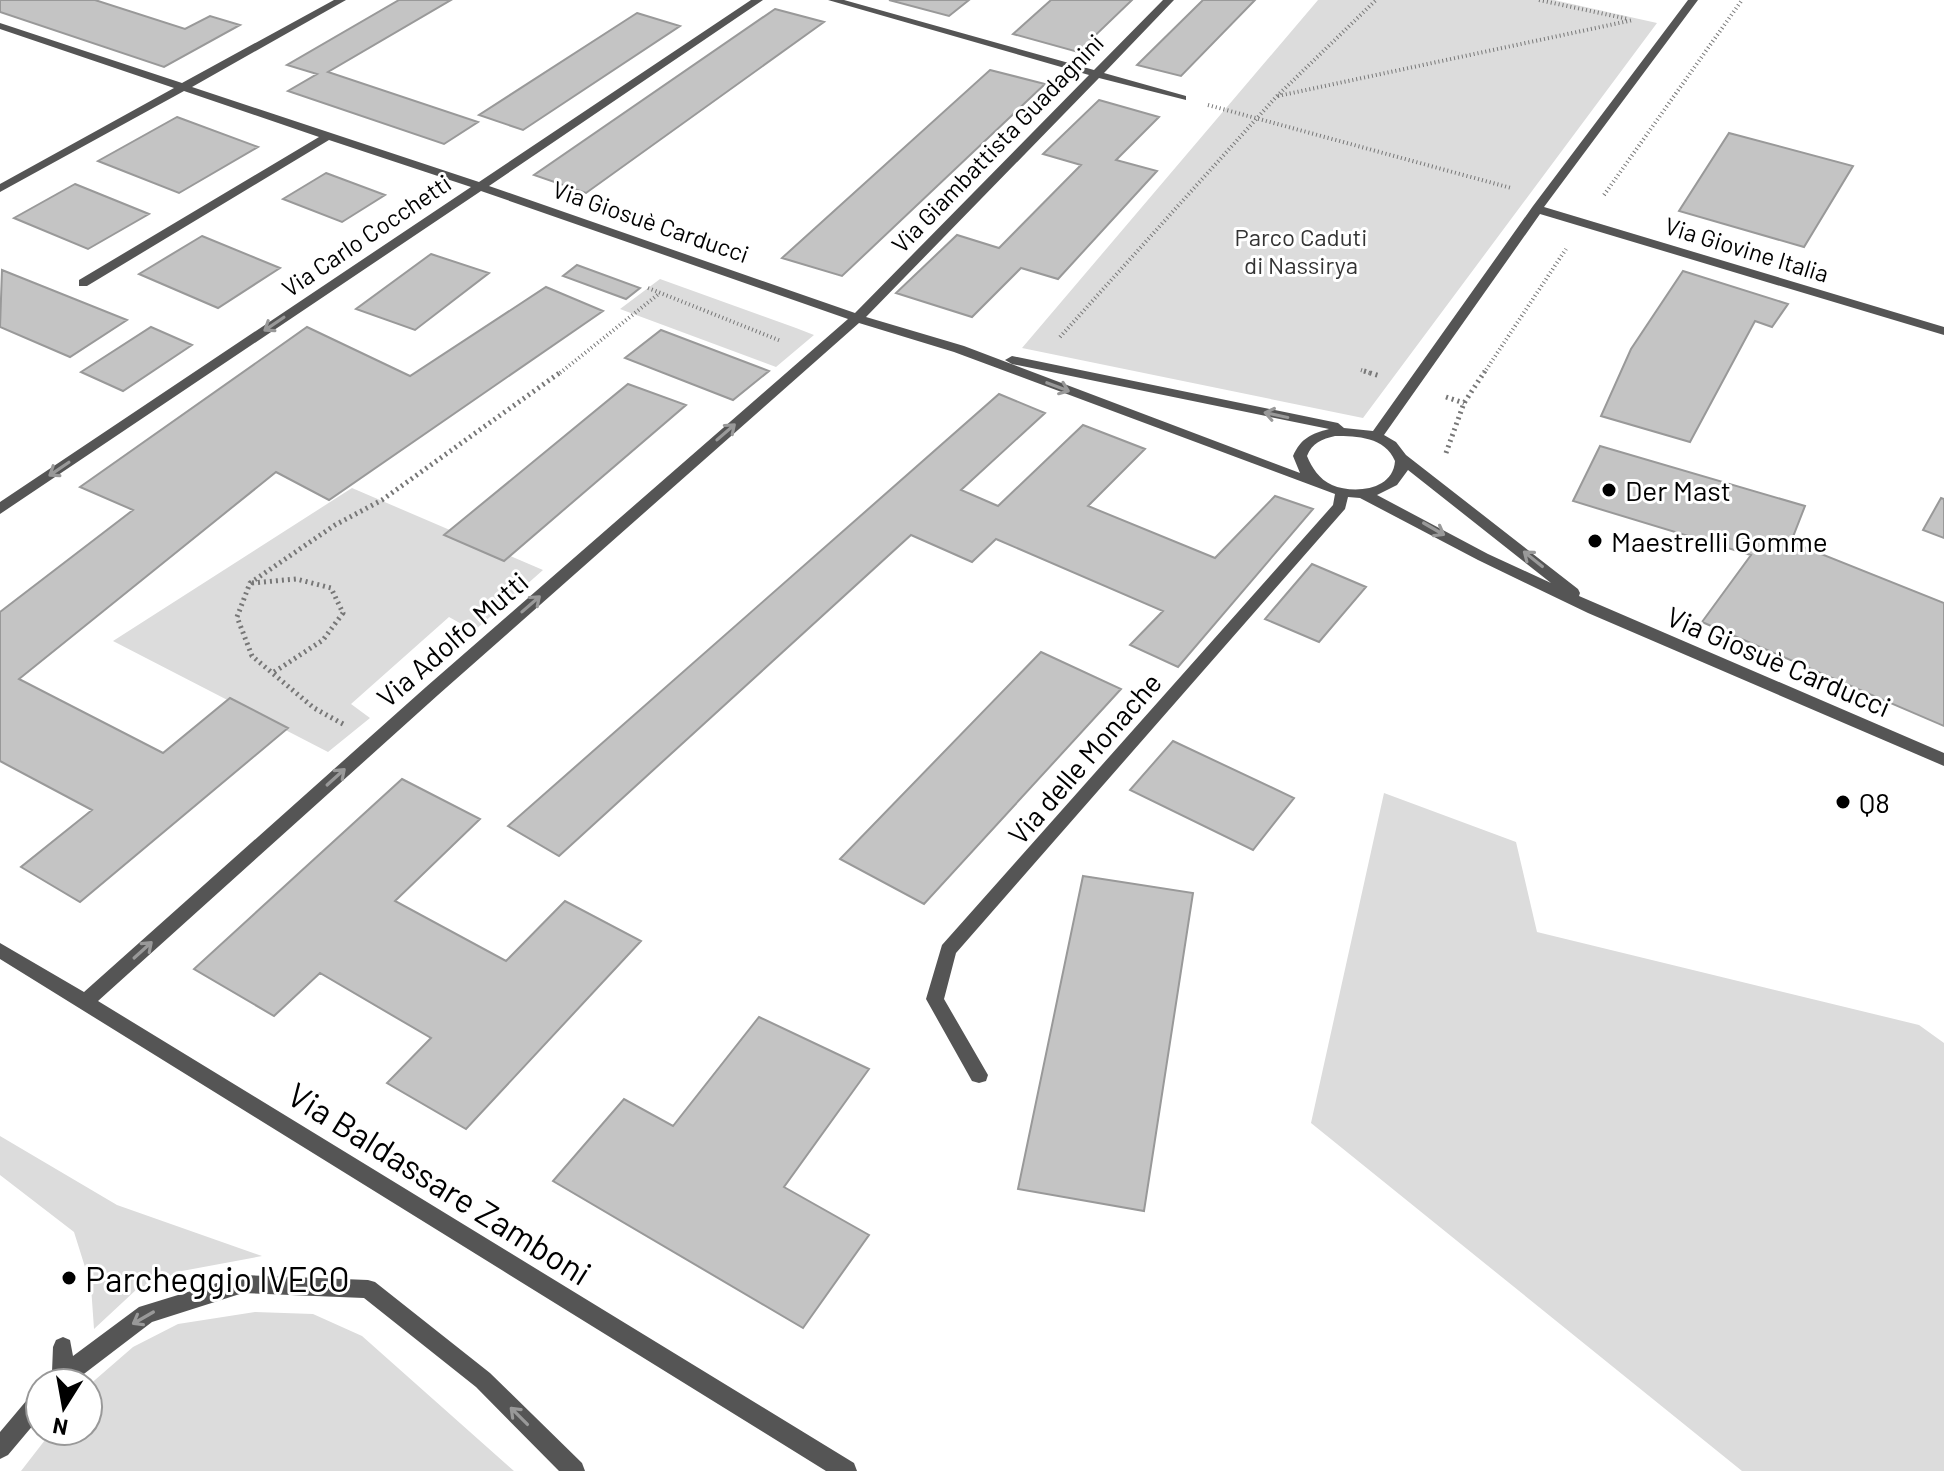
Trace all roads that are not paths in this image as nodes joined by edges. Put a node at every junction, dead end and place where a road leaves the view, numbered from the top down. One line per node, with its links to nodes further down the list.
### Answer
1 (341, 0): 8 (street)
2 (758, 0): 11 (street, Via Carlo Cocchetti)
3 (833, 0): 7 (street)
4 (1169, 0): 7 (street, Via Giambattista Guadagnini)
5 (1693, 0): 13 (street)
6 (0, 26): 8 (street, Via Giosuè Carducci)
7 (1095, 74): 9 (street); 15 (street, Via Giambattista Guadagnini)
8 (181, 88): 10 (street, Via Giosuè Carducci); 12 (street)
9 (1182, 98)
10 (328, 136): 11 (street, Via Giosuè Carducci); 14 (street)
11 (478, 186): 15 (street, Via Giosuè Carducci); 24 (street, Via Carlo Cocchetti, one-way to 24)
12 (0, 189)
13 (1537, 209): 16 (street, Via Giovine Italia); 19 (street)
14 (83, 283)
15 (857, 318): 17 (street, Via Giosuè Carducci); 28 (street, Via Adolfo Mutti, one-way to 15)
16 (1944, 331)
17 (959, 349): 18 (street, Via Giosuè Carducci, one-way to 17); 21 (street, Via Giosuè Carducci, one-way to 21)
18 (1353, 431): 19 (street, Via Giosuè Carducci); 21 (street, Via Giosuè Carducci)
19 (1376, 436): 20 (street, Via Giosuè Carducci)
20 (1400, 457): 23 (street); 25 (street, Via Giosuè Carducci, one-way to 20)
21 (1324, 487): 22 (street, Via Giosuè Carducci)
22 (1342, 492): 23 (street, Via Giosuè Carducci); 29 (street, Via delle Monache)
23 (1364, 494): 25 (street, Via Giosuè Carducci, one-way to 25)
24 (0, 509)
25 (1593, 609): 26 (street, Via Giosuè Carducci)
26 (1944, 760)
27 (0, 950): 28 (street, Via Baldassare Zamboni)
28 (85, 1002): 36 (street, Via Baldassare Zamboni)
29 (979, 1075)
30 (63, 1347): 31 (street)
31 (60, 1367)
32 (74, 1367): 35 (street, one-way to 32)
33 (24, 1420): 34 (street)
34 (0, 1448)
35 (574, 1471)
36 (846, 1471)

